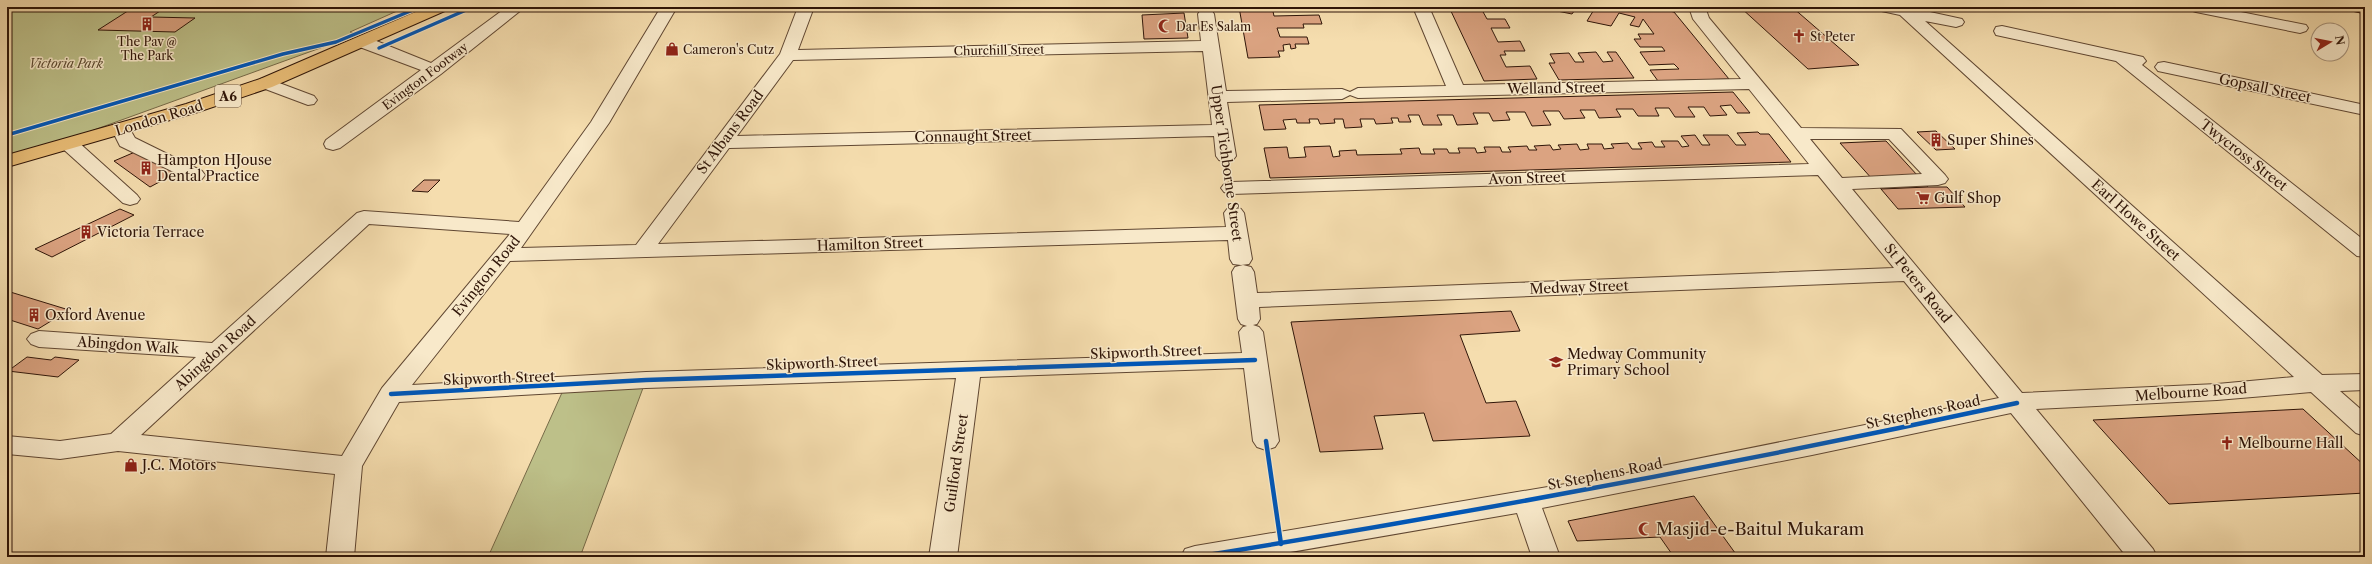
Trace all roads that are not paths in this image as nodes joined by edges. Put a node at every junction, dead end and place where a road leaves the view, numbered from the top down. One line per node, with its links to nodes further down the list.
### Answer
1 (441, 7): 15 (main road, London Road / A6)
2 (517, 7): 19 (street, Evington Footway)
3 (668, 7): 37 (street, Evington Road)
4 (806, 7): 17 (street, St Albans Road)
5 (1421, 7): 22 (street)
6 (1697, 7): 21 (street, St Peters Road)
7 (1883, 7): 10 (street)
8 (2196, 7): 9 (street)
9 (2223, 10): 13 (street)
10 (1906, 12): 12 (street); 49 (street, Earl Howe Street)
11 (1206, 14): 16 (street, Upper Tichborne Street)
12 (1956, 22)
13 (2300, 28)
14 (2002, 31): 39 (street, Twycross Street)
15 (363, 42): 19 (street); 20 (main road, London Road / A6)
16 (1211, 46): 17 (street, Churchill Street); 23 (street, Upper Tichborne Street)
17 (788, 55): 29 (street, St Albans Road)
18 (2164, 67): 25 (street, Gopsall Street)
19 (435, 70): 31 (street, Evington Footway)
20 (266, 83): 24 (street); 26 (main road, London Road / A6)
21 (1755, 84): 22 (street, Welland Street); 28 (street, St Peters Road)
22 (1457, 90): 23 (street, Welland Street)
23 (1218, 97): 27 (street, Upper Tichborne Street)
24 (308, 100)
25 (2365, 110)
26 (121, 130): 30 (main road, London Road / A6); 33 (street)
27 (1223, 130): 29 (street, Connaught Street); 35 (street, Upper Tichborne Street)
28 (1796, 134): 34 (street, St Peters Road); 34 (street, Avon Street)
29 (723, 142): 40 (street, St Albans Road)
30 (70, 144): 32 (main road, London Road / A6); 36 (street)
31 (333, 144)
32 (7, 161)
33 (195, 175)
34 (1830, 176): 35 (street, Avon Street); 42 (street, St Peters Road)
35 (1230, 187): 38 (street, Upper Tichborne Street)
36 (130, 199)
37 (525, 229): 41 (street, Evington Road); 45 (street, Abingdon Road)
38 (1237, 233): 40 (street, Hamilton Street); 43 (street, Upper Tichborne Street)
39 (2365, 251)
40 (641, 252): 41 (street, Hamilton Street)
41 (502, 255): 50 (street, Evington Road)
42 (1912, 274): 43 (street, Medway Street); 51 (street, St Peters Road)
43 (1249, 317): 46 (street)
44 (39, 339): 45 (street, Abingdon Walk)
45 (217, 351): 54 (street, Abingdon Road)
46 (1255, 360): 47 (street, Skipworth Street); 53 (street)
47 (969, 369): 50 (street, Skipworth Street); 60 (street, Guilford Street)
48 (2365, 382): 49 (street, Melbourne Road)
49 (2315, 383): 51 (street, Melbourne Road); 52 (street, Earl Howe Street)
50 (391, 394): 56 (street, Evington Road)
51 (2017, 403): 57 (street, St Stephens Road); 63 (street, St Peters Road)
52 (2365, 428)
53 (1266, 441)
54 (118, 442): 55 (street); 56 (street)
55 (7, 445)
56 (349, 466): 59 (street, Evington Road)
57 (1526, 500): 58 (street, St Stephens Road); 62 (street)
58 (1282, 550): 61 (street, St Stephens Road)
59 (340, 557)
60 (943, 557)
61 (1195, 557)
62 (1546, 557)
63 (2143, 557)

